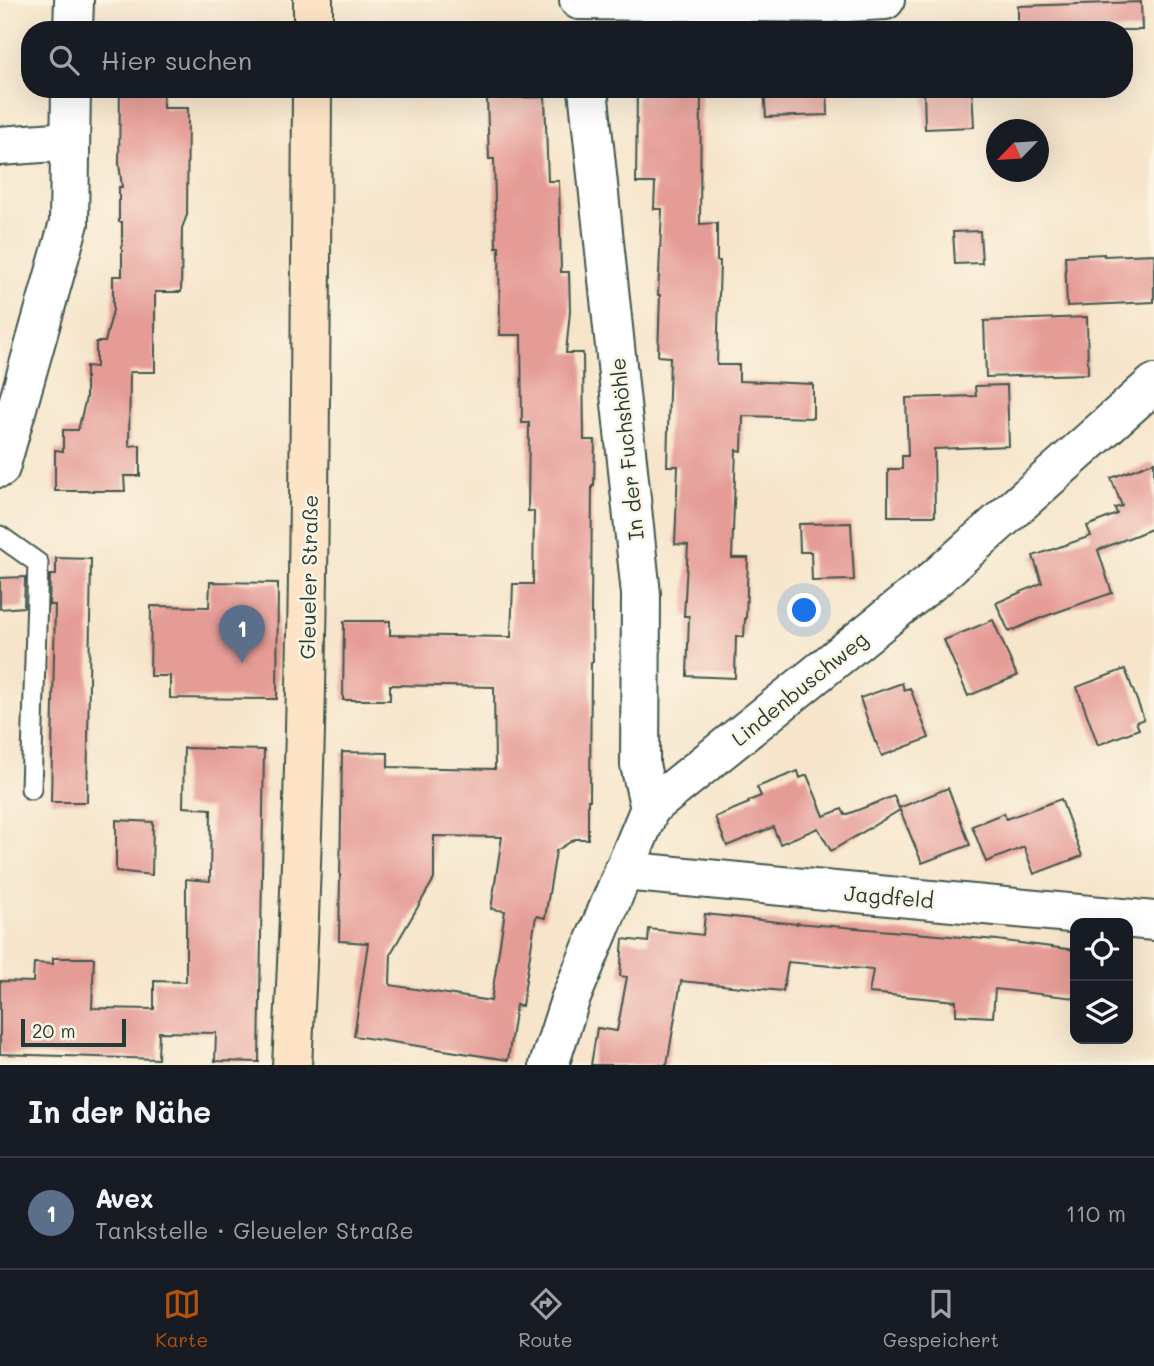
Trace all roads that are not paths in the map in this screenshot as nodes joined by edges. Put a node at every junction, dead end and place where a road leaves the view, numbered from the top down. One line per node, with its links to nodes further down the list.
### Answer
1 (74, 0): 5 (street)
2 (313, 0): 6 (street)
3 (579, 0): 4 (street); 7 (street)
4 (885, 0)
5 (73, 21)
6 (313, 21)
7 (581, 21)
8 (71, 98): 11 (street)
9 (313, 98): 20 (street, Gleueler Straße)
10 (589, 98): 17 (street, In der Fuchshöhle)
11 (70, 141): 12 (street); 14 (street)
12 (0, 146)
13 (1154, 384): 17 (street, Lindenbuschweg)
14 (0, 468)
15 (0, 536): 16 (lane)
16 (31, 789)
17 (650, 808): 18 (street, Lindenbuschweg)
18 (623, 870): 19 (street, Jagdfeld); 21 (street, Lindenbuschweg)
19 (1154, 921)
20 (292, 1065)
21 (549, 1065)

